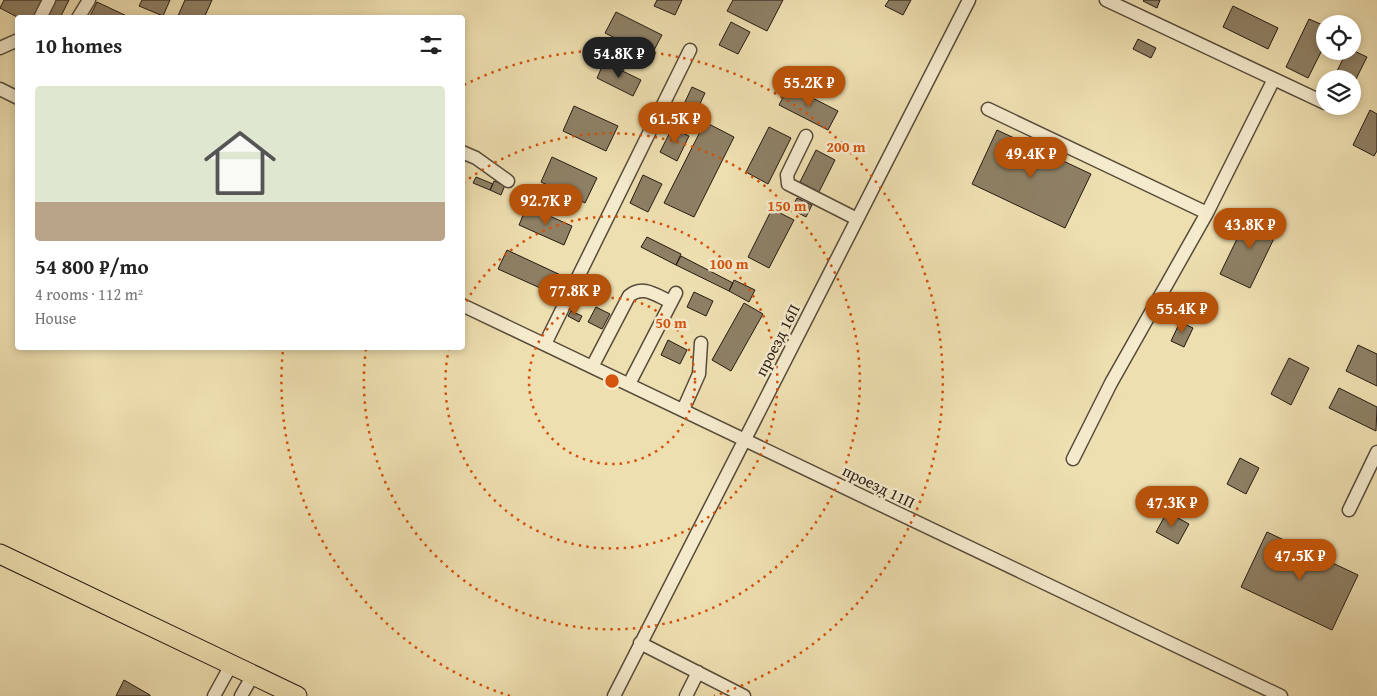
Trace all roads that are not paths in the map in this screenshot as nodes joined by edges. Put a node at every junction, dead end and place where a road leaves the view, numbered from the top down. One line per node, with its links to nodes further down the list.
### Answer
1 (49, 0): 5 (street)
2 (89, 0): 6 (street)
3 (1106, 0): 10 (street)
4 (966, 1): 19 (street, проезд 16П)
5 (42, 15)
6 (80, 15)
7 (15, 41): 8 (street)
8 (0, 48)
9 (690, 50): 22 (street)
10 (1274, 79): 13 (street); 18 (street)
11 (0, 89): 12 (street)
12 (15, 96)
13 (1316, 99)
14 (988, 109): 18 (street)
15 (806, 136): 19 (street)
16 (465, 153): 17 (street)
17 (508, 181)
18 (1207, 214): 28 (street)
19 (857, 219): 26 (street, проезд 16П)
20 (465, 307): 22 (street, проезд 11П)
21 (701, 343): 25 (street)
22 (545, 344): 23 (street, проезд 11П)
23 (592, 367): 24 (street, проезд 11П); 24 (street)
24 (629, 384): 25 (street, проезд 11П)
25 (683, 410): 26 (street, проезд 11П)
26 (744, 440): 31 (street, проезд 16П); 41 (street, проезд 11П)
27 (1377, 452): 29 (street)
28 (1073, 459)
29 (1349, 510)
30 (0, 554): 32 (highway)
31 (640, 643): 33 (street); 38 (street, проезд 16П)
32 (232, 664): 34 (highway); 35 (street)
33 (698, 672): 39 (street); 40 (street)
34 (253, 675): 36 (street); 37 (highway)
35 (214, 696)
36 (241, 696)
37 (297, 696)
38 (614, 696)
39 (686, 696)
40 (744, 696)
41 (1281, 696)

